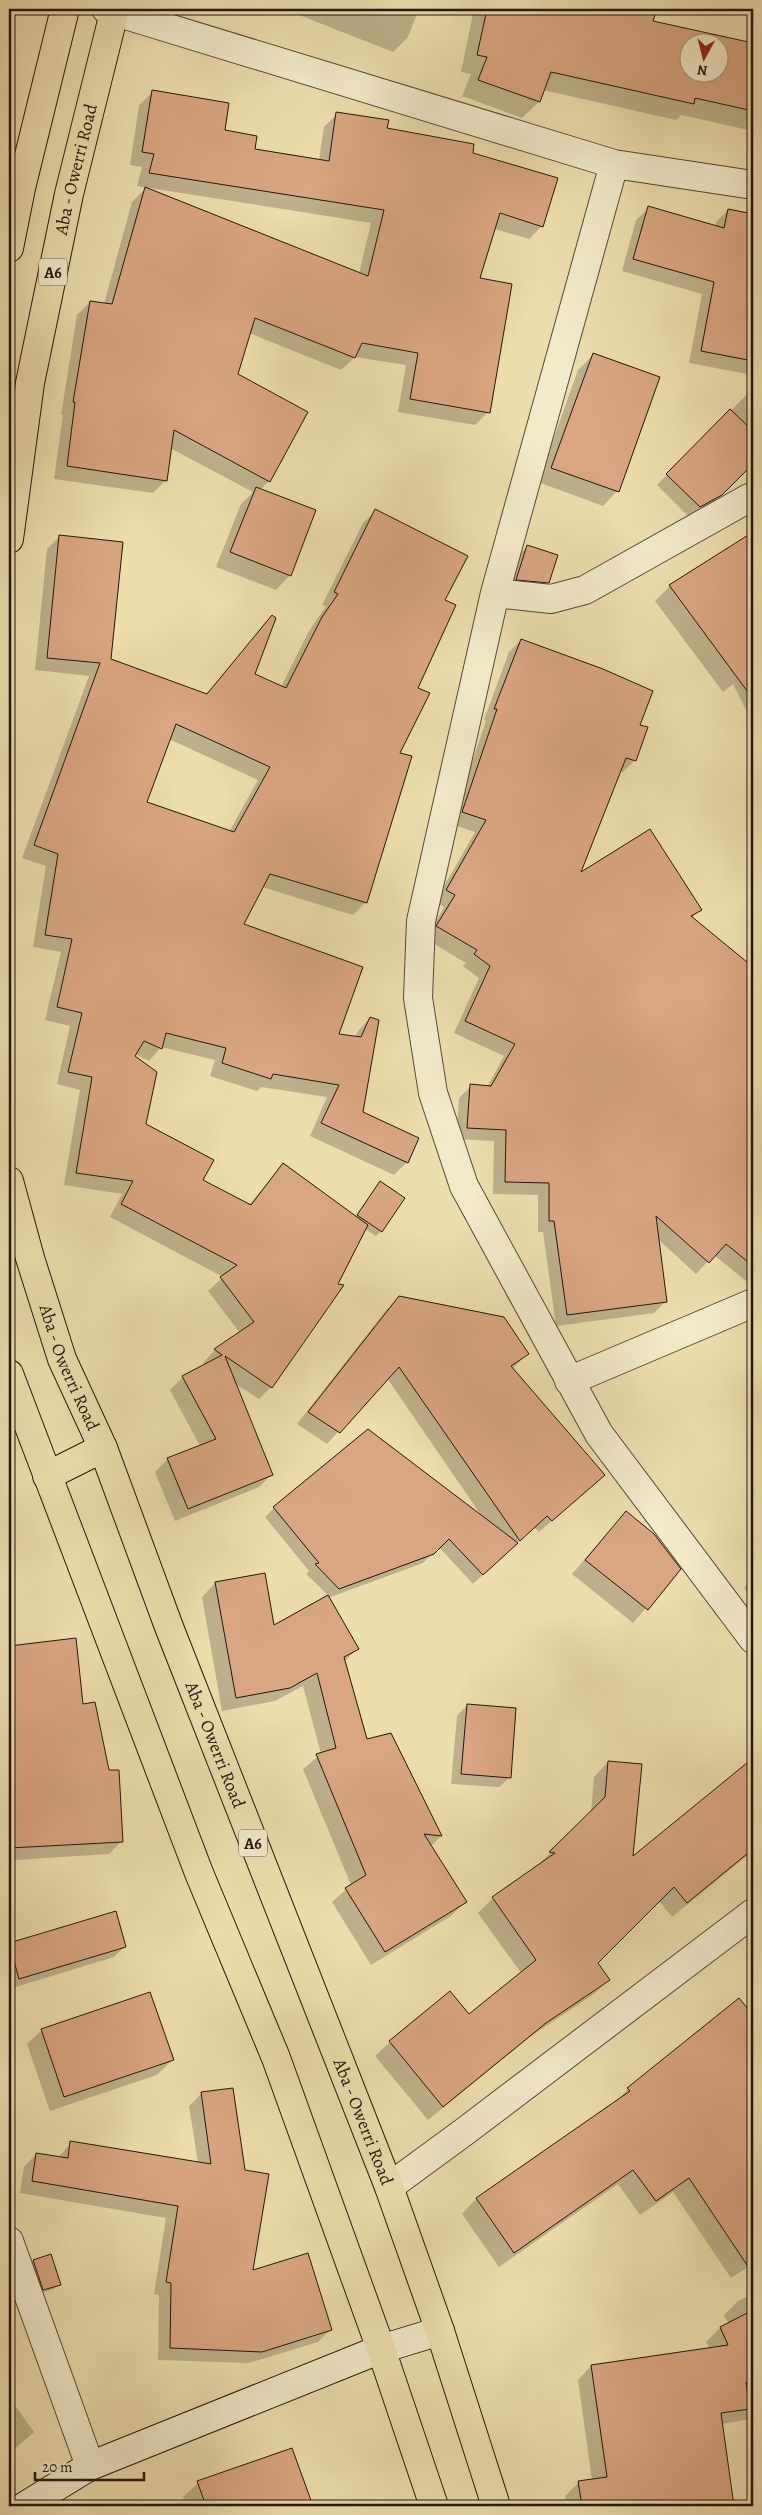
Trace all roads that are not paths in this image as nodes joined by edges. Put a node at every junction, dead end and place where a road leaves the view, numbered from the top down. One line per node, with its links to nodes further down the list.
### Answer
1 (65, 9): 5 (highway)
2 (112, 10): 3 (street); 7 (highway, Aba - Owerri Road / A6)
3 (614, 164): 4 (street); 8 (street)
4 (753, 185)
5 (9, 248)
6 (753, 498): 8 (street)
7 (9, 539)
8 (495, 593): 12 (street)
9 (9, 1181): 13 (highway, Aba - Owerri Road / A6)
10 (753, 1303): 12 (street)
11 (9, 1374): 14 (highway)
12 (569, 1381): 15 (street)
13 (103, 1448): 14 (highway); 17 (highway, Aba - Owerri Road / A6)
14 (47, 1476): 20 (highway)
15 (753, 1640)
16 (753, 1913): 17 (street)
17 (389, 2187): 19 (highway, Aba - Owerri Road / A6)
18 (9, 2241): 21 (street)
19 (440, 2331): 20 (street); 24 (highway, Aba - Owerri Road / A6)
20 (381, 2349): 21 (street); 23 (highway)
21 (90, 2466): 22 (street)
22 (25, 2506)
23 (434, 2506)
24 (496, 2506)

